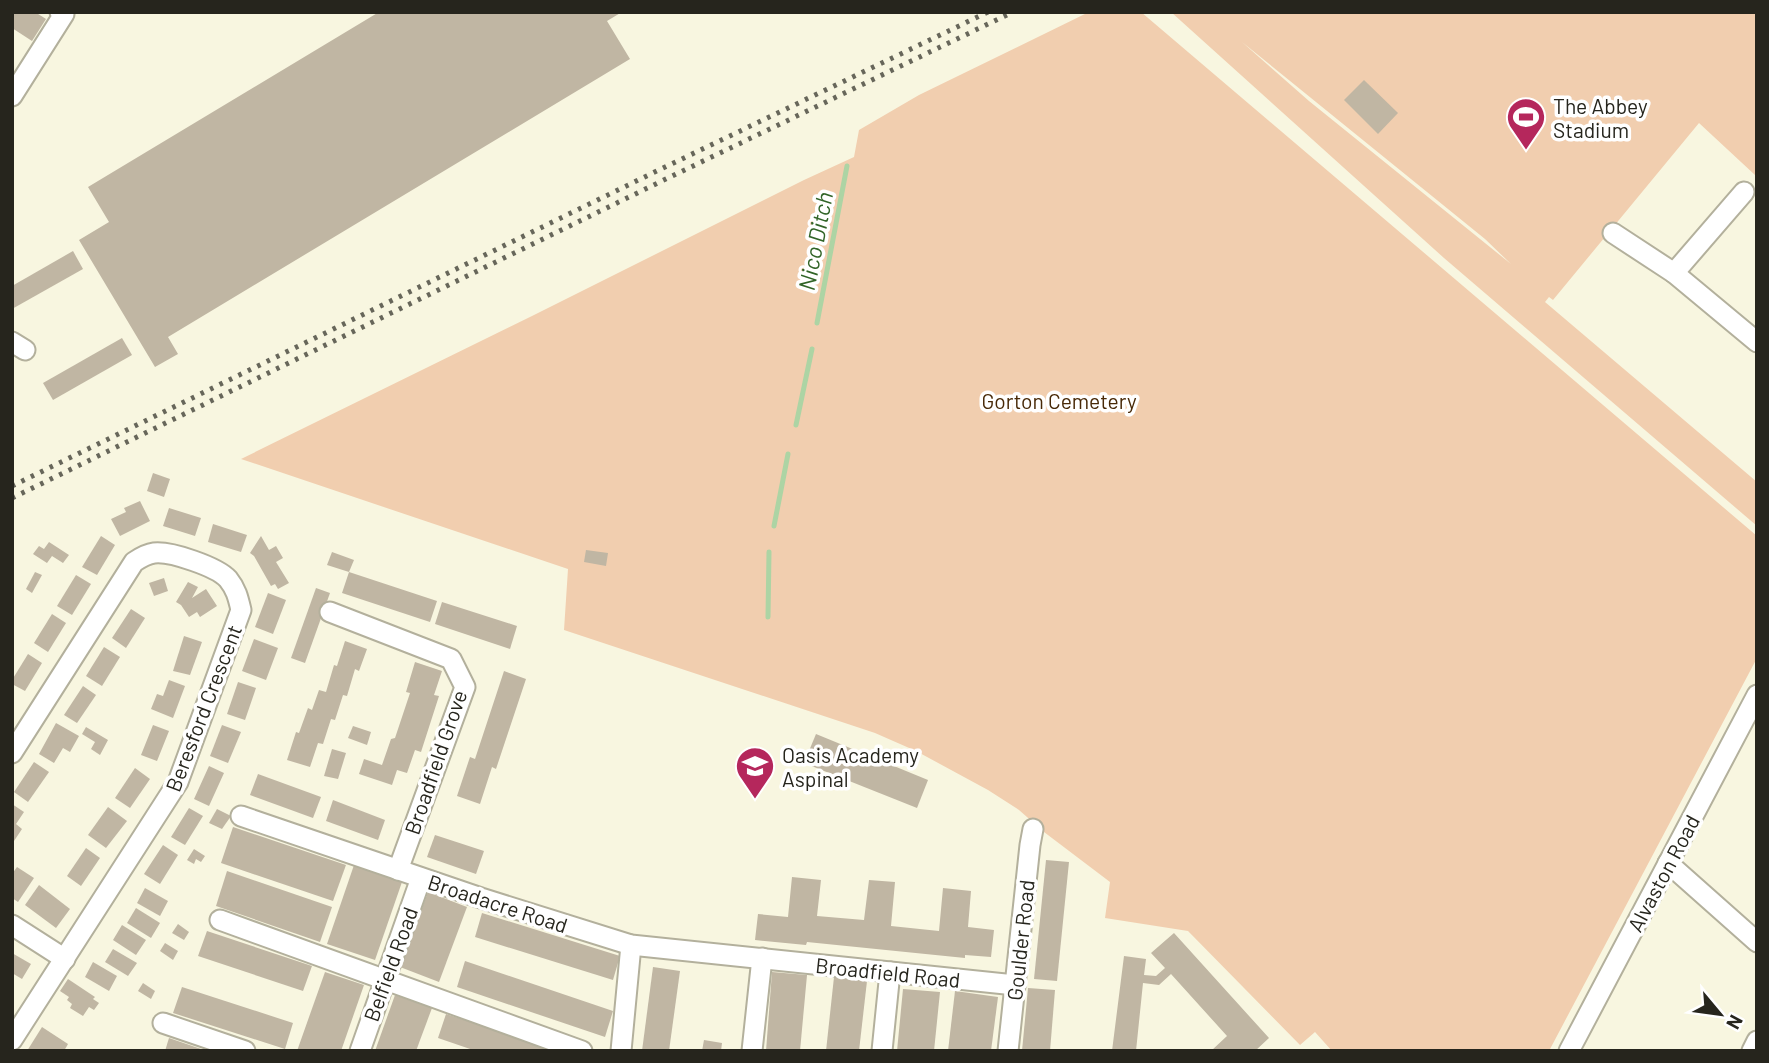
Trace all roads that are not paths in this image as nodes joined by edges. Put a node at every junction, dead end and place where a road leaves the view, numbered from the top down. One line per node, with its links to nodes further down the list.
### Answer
1 (62, 13): 2 (street)
2 (12, 96)
3 (1744, 192): 5 (street)
4 (1613, 233): 5 (street)
5 (1674, 273): 6 (street)
6 (1757, 342)
7 (330, 612): 13 (street, Broadfield Grove)
8 (1757, 695): 12 (street, Alvaston Road)
9 (12, 753): 20 (street, Beresford Crescent)
10 (241, 816): 13 (street, Broadacre Road)
11 (1033, 829): 23 (street, Goulder Road)
12 (1668, 863): 17 (street); 34 (street, Alvaston Road)
13 (398, 870): 14 (street, Broadacre Road)
14 (421, 878): 18 (street, Broadacre Road); 22 (street, Belfield Road)
15 (220, 920): 22 (street)
16 (12, 925): 20 (street)
17 (1757, 942)
18 (631, 945): 19 (street, Broadacre Road); 30 (street)
19 (762, 958): 21 (street, Broadfield Road); 31 (street)
20 (65, 959): 25 (street, Beresford Crescent)
21 (890, 972): 23 (street, Broadfield Road); 32 (street)
22 (384, 979): 28 (street, Belfield Road); 29 (street)
23 (1015, 985): 33 (street, Goulder Road)
24 (163, 1023): 27 (street)
25 (12, 1040)
26 (1757, 1041): 35 (street)
27 (245, 1051)
28 (360, 1051)
29 (582, 1051)
30 (621, 1051)
31 (752, 1051)
32 (882, 1051)
33 (1008, 1051)
34 (1569, 1051)
35 (1752, 1051)

